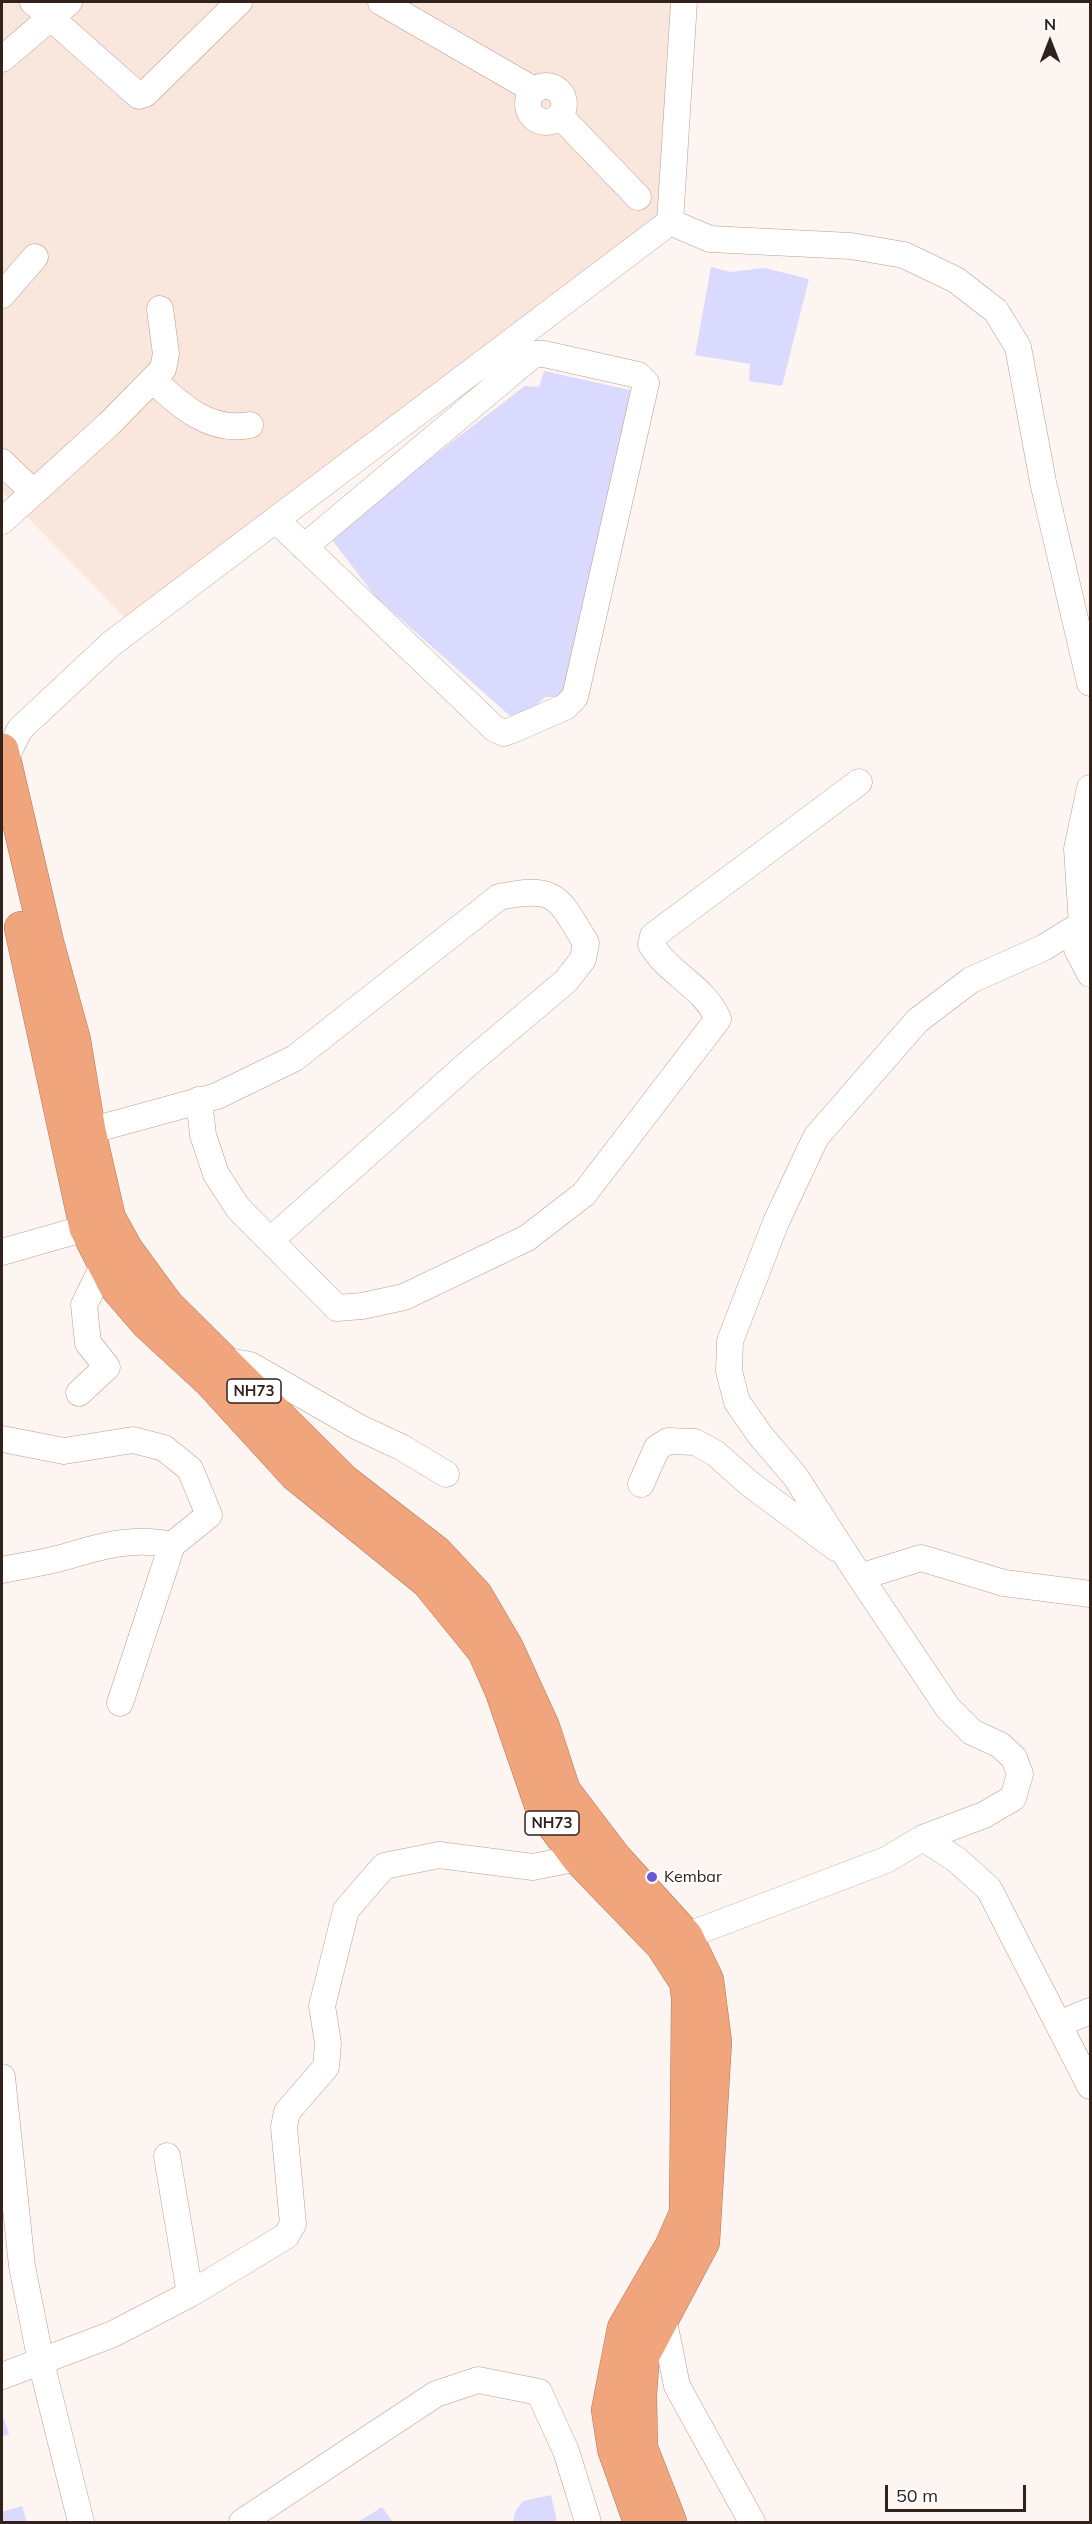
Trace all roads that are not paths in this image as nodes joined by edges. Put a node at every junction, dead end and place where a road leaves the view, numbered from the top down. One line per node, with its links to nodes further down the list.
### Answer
1 (33, 2): 5 (street)
2 (239, 2): 5 (street)
3 (381, 2): 7 (street)
4 (684, 2): 8 (street)
5 (61, 9): 6 (street)
6 (2, 59)
7 (638, 197)
8 (670, 222): 16 (street); 19 (street)
9 (35, 257): 10 (street)
10 (2, 295)
11 (160, 309): 12 (street)
12 (153, 380): 13 (street); 15 (street)
13 (250, 425)
14 (2, 462): 15 (street)
15 (32, 491): 17 (street)
16 (276, 520): 18 (street); 20 (street)
17 (2, 521)
18 (304, 547): 18 (street)
19 (1090, 683)
20 (3, 756): 27 (highway, NH73)
21 (860, 782): 29 (street)
22 (1090, 788): 24 (street)
23 (2, 838): 28 (highway, NH73)
24 (1082, 924): 25 (street); 38 (street)
25 (1090, 974)
26 (199, 1100): 27 (street); 29 (street); 29 (street)
27 (89, 1131): 28 (highway, NH73)
28 (98, 1223): 30 (street); 31 (highway, NH73); 32 (highway, NH73)
29 (272, 1239)
30 (2, 1252)
31 (104, 1264): 33 (street); 43 (highway, NH73)
32 (223, 1360): 35 (street); 44 (highway, NH73)
33 (80, 1393)
34 (2, 1439): 37 (street)
35 (446, 1474)
36 (641, 1484): 38 (street)
37 (172, 1545): 39 (street); 41 (street)
38 (854, 1567): 40 (street); 42 (street)
39 (2, 1570)
40 (1090, 1594)
41 (120, 1703)
42 (922, 1838): 44 (street); 46 (street)
43 (578, 1858): 44 (highway, NH73); 50 (street)
44 (674, 1941): 51 (highway, NH73); 57 (highway, NH73)
45 (1090, 2011): 46 (street)
46 (1059, 2024): 48 (street)
47 (2, 2077): 52 (street)
48 (1090, 2086)
49 (166, 2156): 50 (street)
50 (190, 2294): 52 (street)
51 (663, 2318): 58 (highway, NH73); 59 (street)
52 (41, 2361): 53 (street); 54 (street)
53 (2, 2376)
54 (81, 2523)
55 (243, 2523): 56 (street)
56 (588, 2523)
57 (640, 2523)
58 (670, 2523)
59 (752, 2523)

